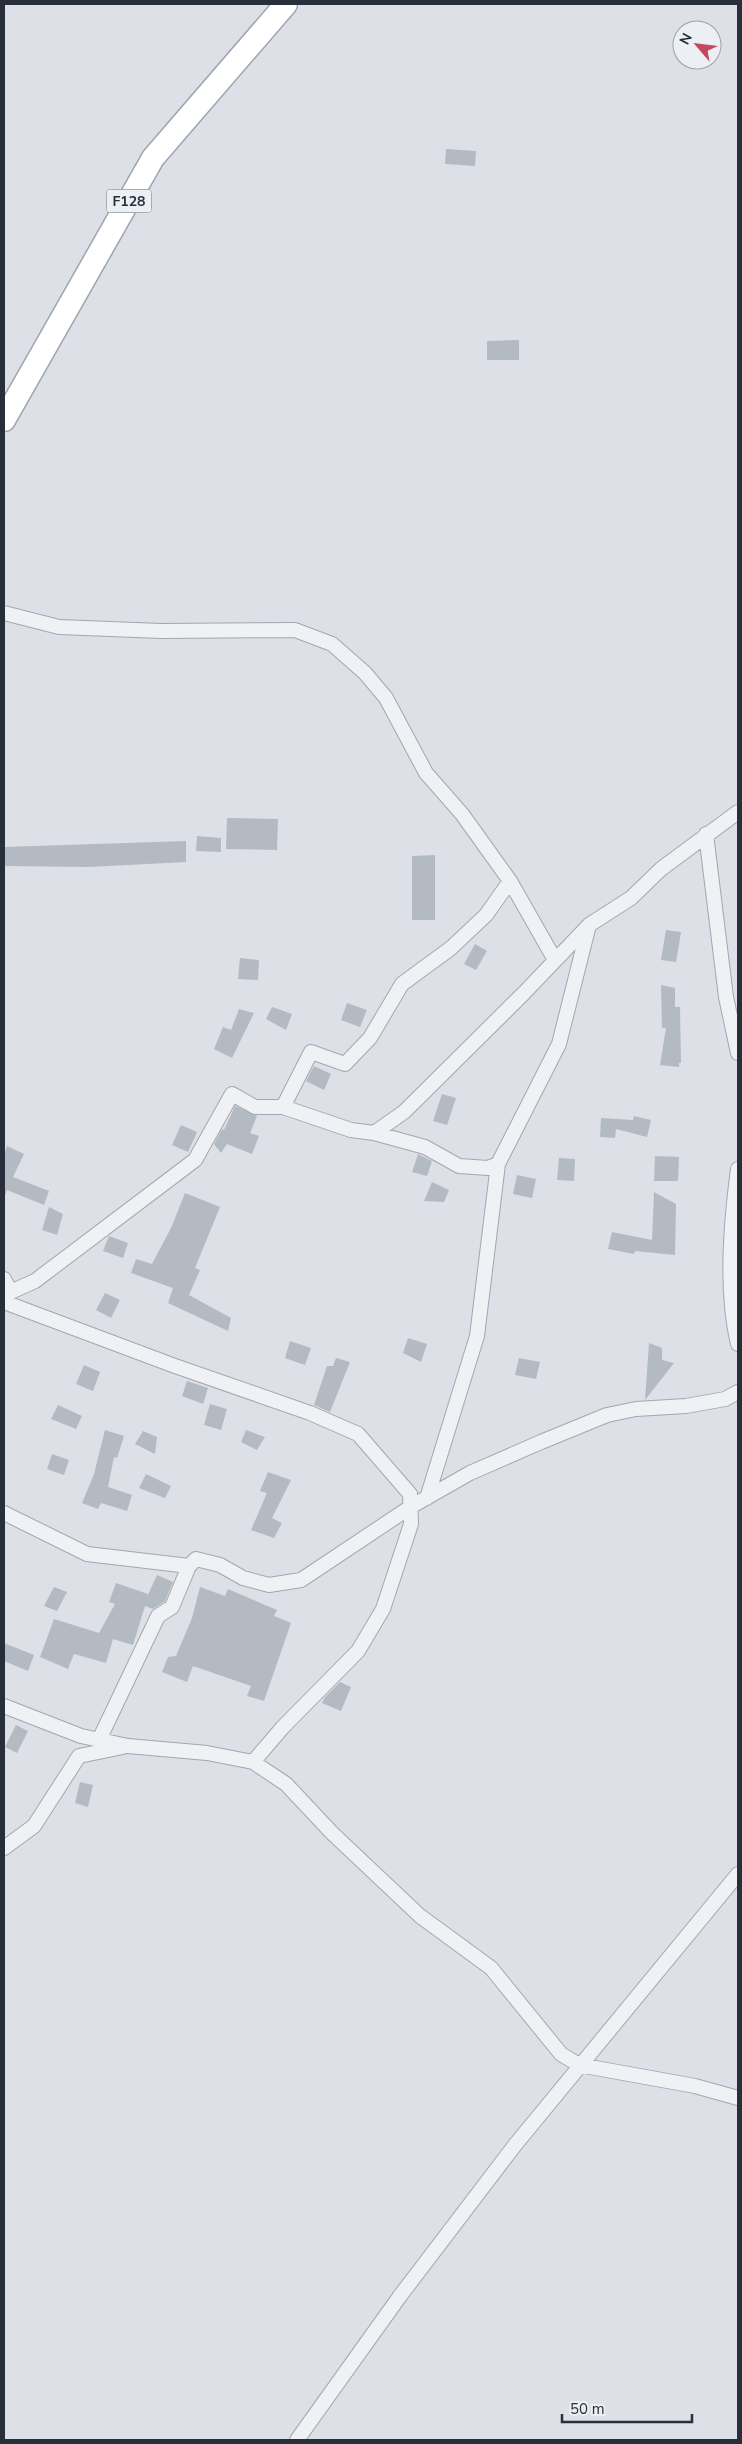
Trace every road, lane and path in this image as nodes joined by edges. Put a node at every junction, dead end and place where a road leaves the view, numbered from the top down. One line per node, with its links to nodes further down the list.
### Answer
1 (286, 4): 2 (main road, F128)
2 (4, 420)
3 (4, 613): 6 (street)
4 (738, 812): 5 (street)
5 (706, 834): 7 (street); 9 (street)
6 (510, 881): 8 (street); 10 (street)
7 (589, 925): 8 (street); 12 (street)
8 (556, 960): 11 (street)
9 (738, 1053)
10 (284, 1107): 11 (street); 15 (street)
11 (374, 1133): 12 (street)
12 (498, 1164): 18 (street)
13 (738, 1169): 16 (street)
14 (4, 1279): 15 (street)
15 (6, 1296): 19 (street)
16 (738, 1344)
17 (738, 1392): 18 (street)
18 (427, 1498): 19 (street)
19 (412, 1506): 21 (street); 25 (street)
20 (4, 1513): 21 (street)
21 (189, 1566): 23 (street)
22 (4, 1706): 23 (street)
23 (99, 1740): 24 (street)
24 (128, 1746): 25 (street); 26 (street)
25 (253, 1762): 28 (street)
26 (4, 1848)
27 (738, 1874): 28 (street)
28 (579, 2065): 29 (street); 30 (street)
29 (738, 2098)
30 (297, 2440)

